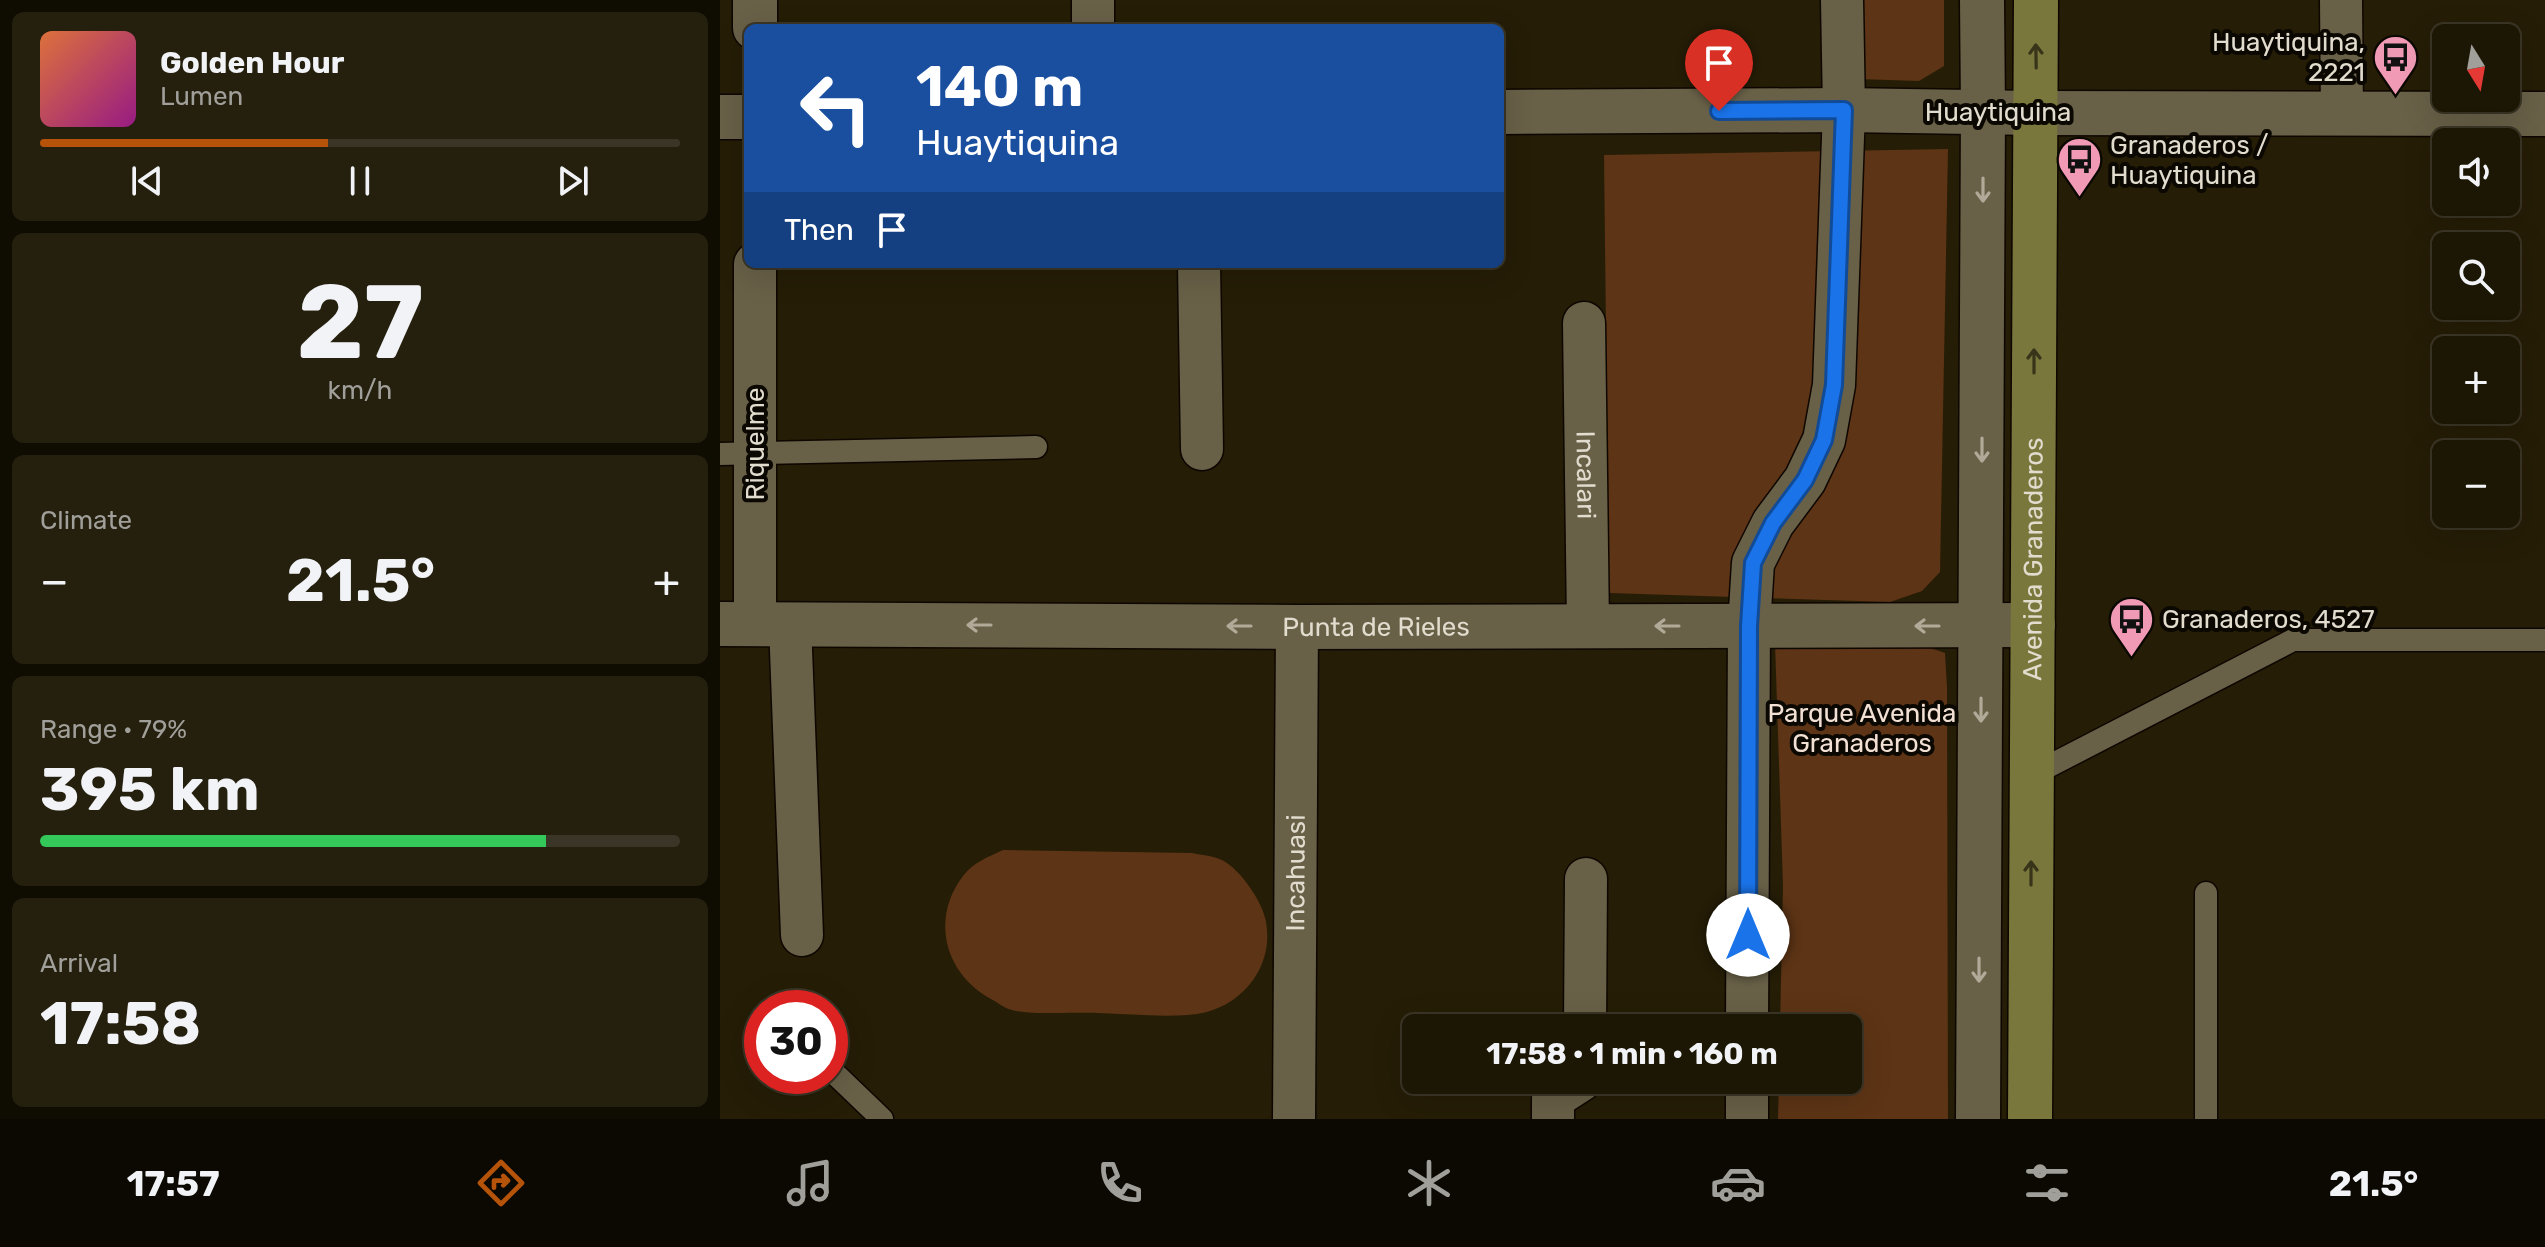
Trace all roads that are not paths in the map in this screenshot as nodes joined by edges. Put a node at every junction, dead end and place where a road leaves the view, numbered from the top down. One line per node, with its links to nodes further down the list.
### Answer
1 (755, 0): 7 (street)
2 (1093, 0): 8 (street)
3 (1842, 0): 9 (street)
4 (1982, 0): 11 (street, Avenida Granaderos)
5 (2036, 0): 12 (main road, Avenida Granaderos, one-way to 5)
6 (2341, 0): 13 (street)
7 (755, 24)
8 (1093, 24)
9 (1844, 110): 10 (street, Huaytiquina); 11 (street, Huaytiquina); 26 (street)
10 (1504, 112)
11 (1983, 112): 12 (street, Huaytiquina); 27 (street, Avenida Granaderos, one-way to 27)
12 (2037, 113): 13 (street, Huaytiquina); 24 (main road, Avenida Granaderos, one-way to 12)
13 (2342, 114): 14 (street, Huaytiquina)
14 (2545, 114)
15 (720, 117): 16 (street)
16 (744, 117)
17 (755, 268): 22 (street, Riquelme)
18 (1199, 268): 21 (street)
19 (1584, 323): 25 (street, Incalari)
20 (1036, 447): 22 (lane)
21 (1202, 449)
22 (737, 455): 23 (street, Riquelme)
23 (755, 624): 28 (street, Punta de Rieles, one-way to 23); 33 (street, Riquelme)
24 (2033, 625): 27 (street, Punta de Rieles); 30 (main road, Avenida Granaderos)
25 (1588, 626): 26 (street, Punta de Rieles, one-way to 25); 28 (street, Punta de Rieles)
26 (1749, 626): 27 (street, Punta de Rieles, one-way to 26); 35 (street)
27 (1982, 626): 43 (street, Avenida Granaderos, one-way to 43)
28 (1297, 627): 40 (street, Incahuasi)
29 (2545, 640): 30 (lane)
30 (2032, 775): 44 (main road, Avenida Granaderos, one-way to 30)
31 (1586, 879): 34 (street)
32 (2206, 893): 45 (lane)
33 (802, 935)
34 (1585, 1014)
35 (1747, 1014)
36 (848, 1086): 39 (lane)
37 (1559, 1094): 41 (street)
38 (1747, 1094): 42 (street)
39 (882, 1119)
40 (1294, 1119)
41 (1553, 1119)
42 (1747, 1119)
43 (1978, 1119)
44 (2030, 1119)
45 (2206, 1119)

